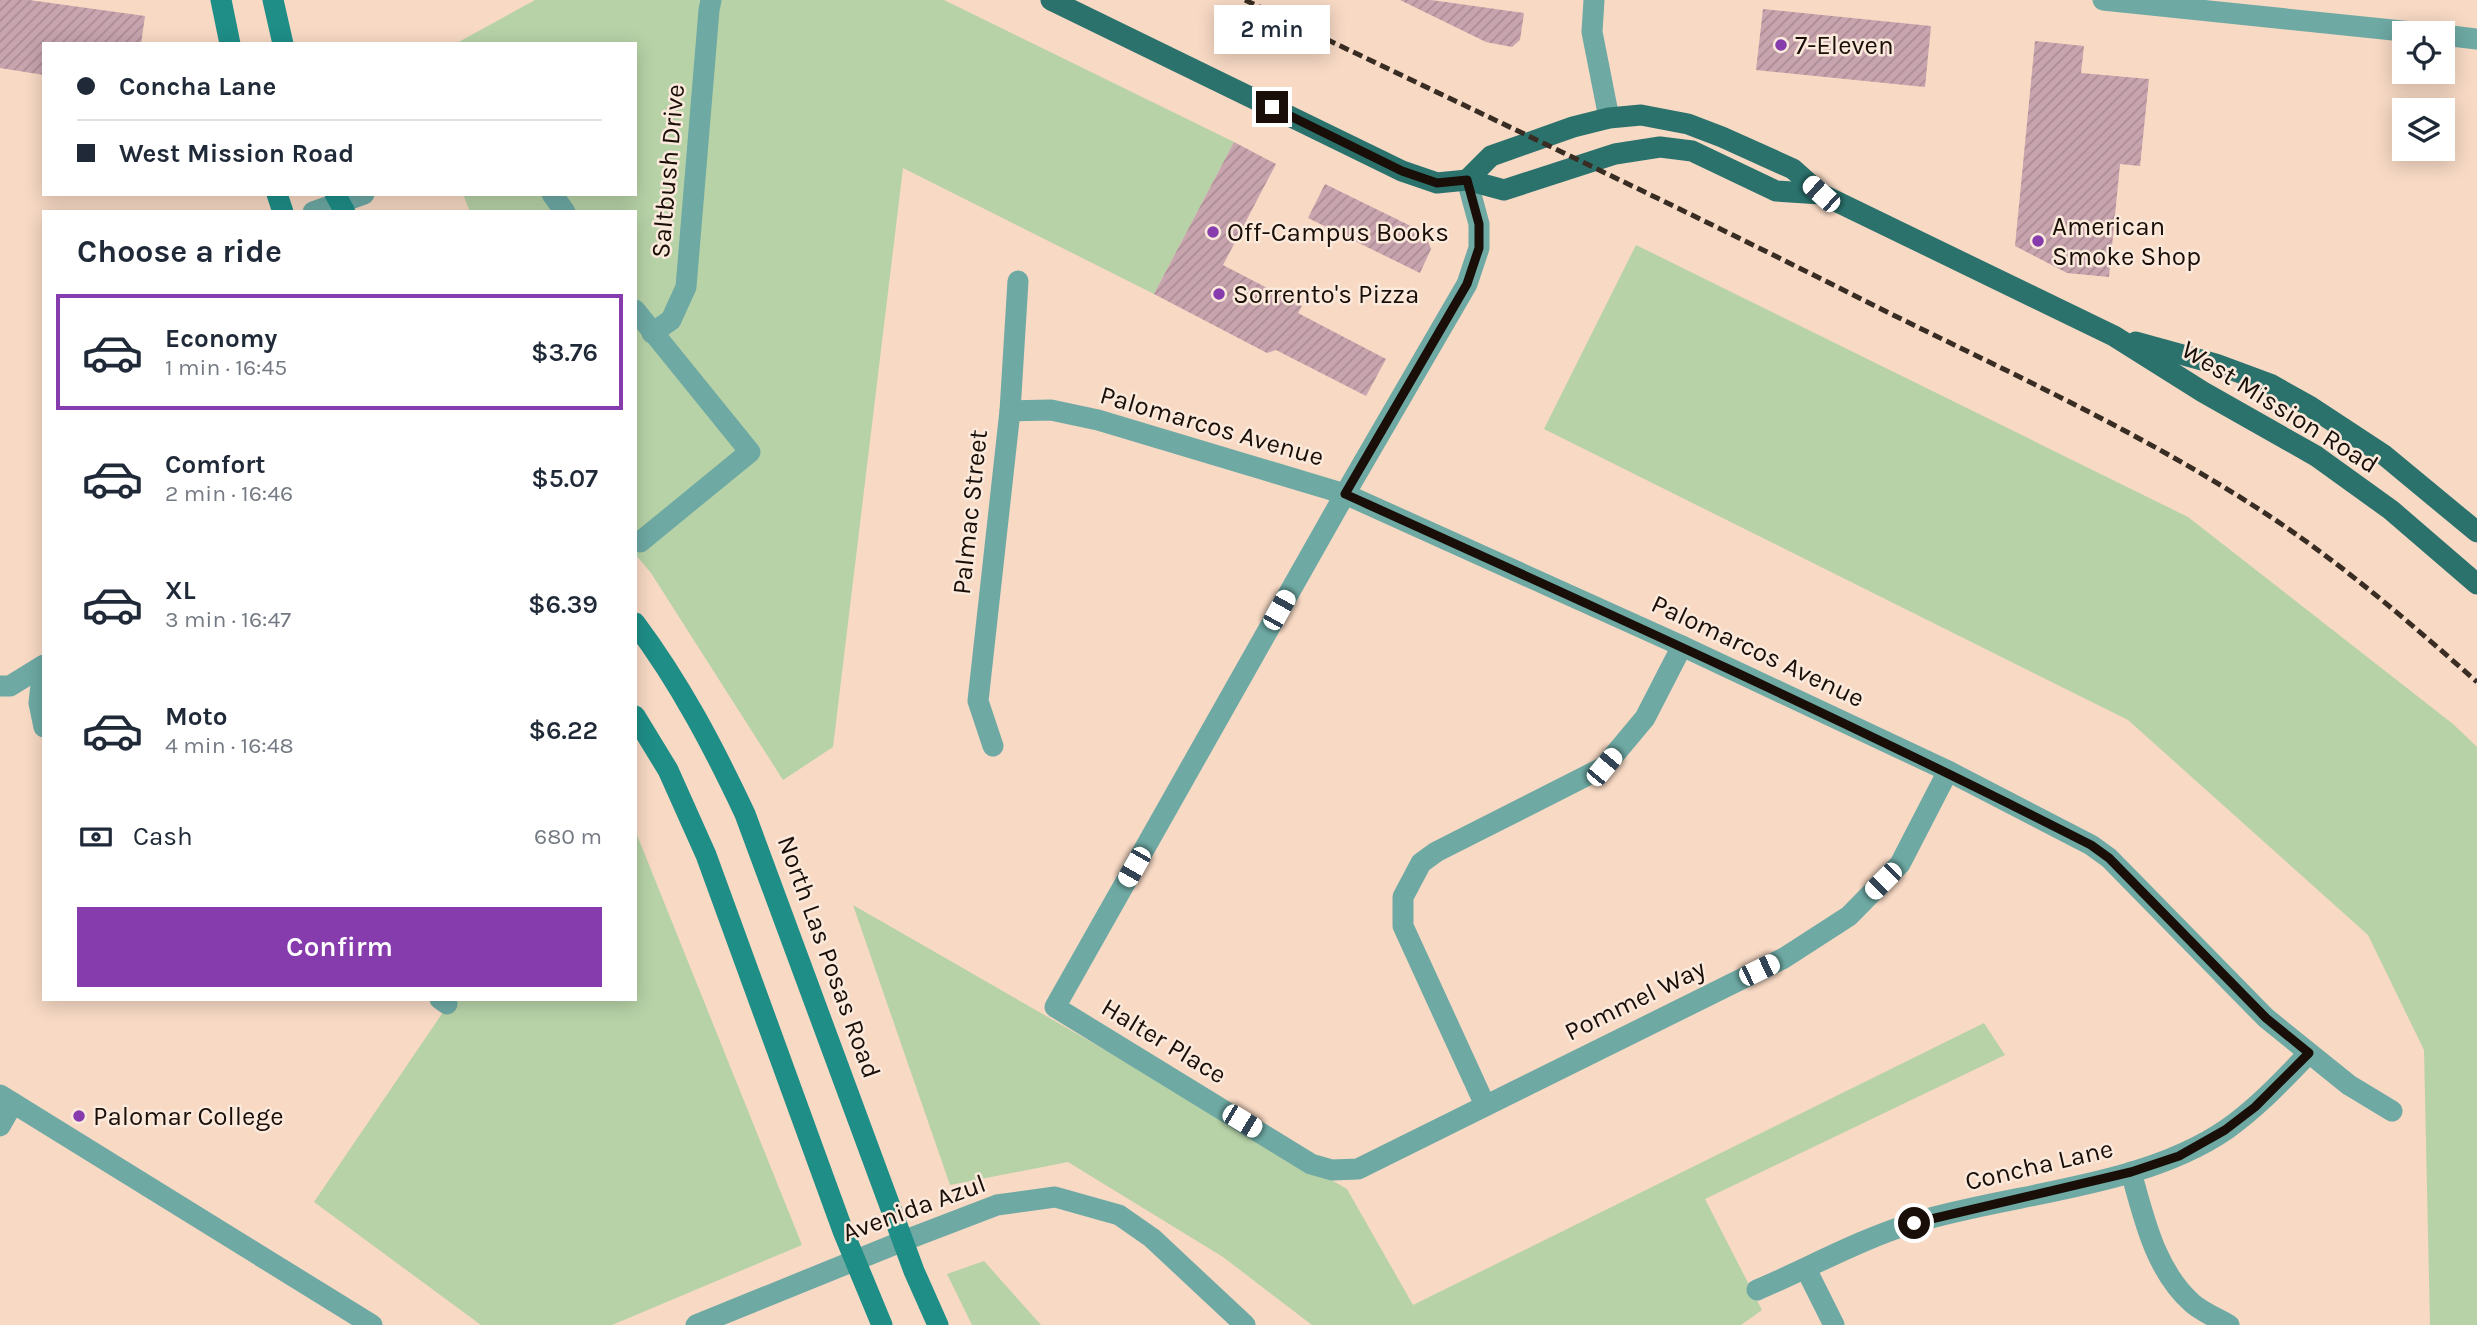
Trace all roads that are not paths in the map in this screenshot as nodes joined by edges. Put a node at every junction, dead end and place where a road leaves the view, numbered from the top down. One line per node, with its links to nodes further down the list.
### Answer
1 (221, 0): 10 (main road)
2 (273, 0): 11 (main road)
3 (712, 0): 20 (street, Saltbush Drive)
4 (1051, 0): 13 (main road, West Mission Road)
5 (1594, 0): 12 (street)
6 (2103, 0): 7 (street)
7 (2392, 30)
8 (2455, 37): 9 (street)
9 (2477, 39)
10 (230, 42)
11 (283, 42)
12 (1609, 118): 13 (main road, West Mission Road); 14 (main road, West Mission Road)
13 (1467, 180): 14 (main road, West Mission Road); 23 (street)
14 (1821, 194): 21 (main road, West Mission Road)
15 (359, 196): 16 (street)
16 (340, 203): 17 (street)
17 (319, 210)
18 (1018, 281): 22 (street, Palmac Street)
19 (637, 313): 20 (street)
20 (652, 333): 25 (street)
21 (2114, 336): 24 (main road, West Mission Road); 26 (main road, West Mission Road)
22 (1010, 411): 23 (street, Palomarcos Avenue); 34 (street, Palmac Street)
23 (1345, 494): 28 (street, Palomarcos Avenue); 41 (street, Halter Place)
24 (2477, 532)
25 (640, 542)
26 (2477, 584)
27 (637, 627): 43 (main road, North Las Posas Road)
28 (1682, 646): 35 (street, Palomarcos Avenue); 38 (street)
29 (42, 666): 31 (street)
30 (42, 673): 32 (street)
31 (0, 686)
32 (42, 719)
33 (637, 719): 44 (main road)
34 (993, 746)
35 (1948, 771): 36 (street, Palomarcos Avenue); 38 (street, Pommel Way)
36 (2309, 1053): 39 (street, Palomarcos Avenue); 42 (street, Concha Lane)
37 (7, 1099): 40 (street); 47 (street)
38 (1485, 1105): 41 (street, Pommel Way)
39 (2392, 1111)
40 (0, 1126)
41 (1358, 1169)
42 (2131, 1172): 45 (street, Concha Lane); 53 (street)
43 (903, 1241): 44 (street, Avenida Azul); 50 (main road, North Las Posas Road); 51 (street, Avenida Azul)
44 (854, 1260): 48 (street, Avenida Azul); 49 (main road)
45 (1806, 1269): 46 (street, Concha Lane); 52 (street)
46 (1757, 1290)
47 (372, 1325)
48 (696, 1325)
49 (882, 1325)
50 (938, 1325)
51 (1245, 1325)
52 (1834, 1325)
53 (2229, 1325)

